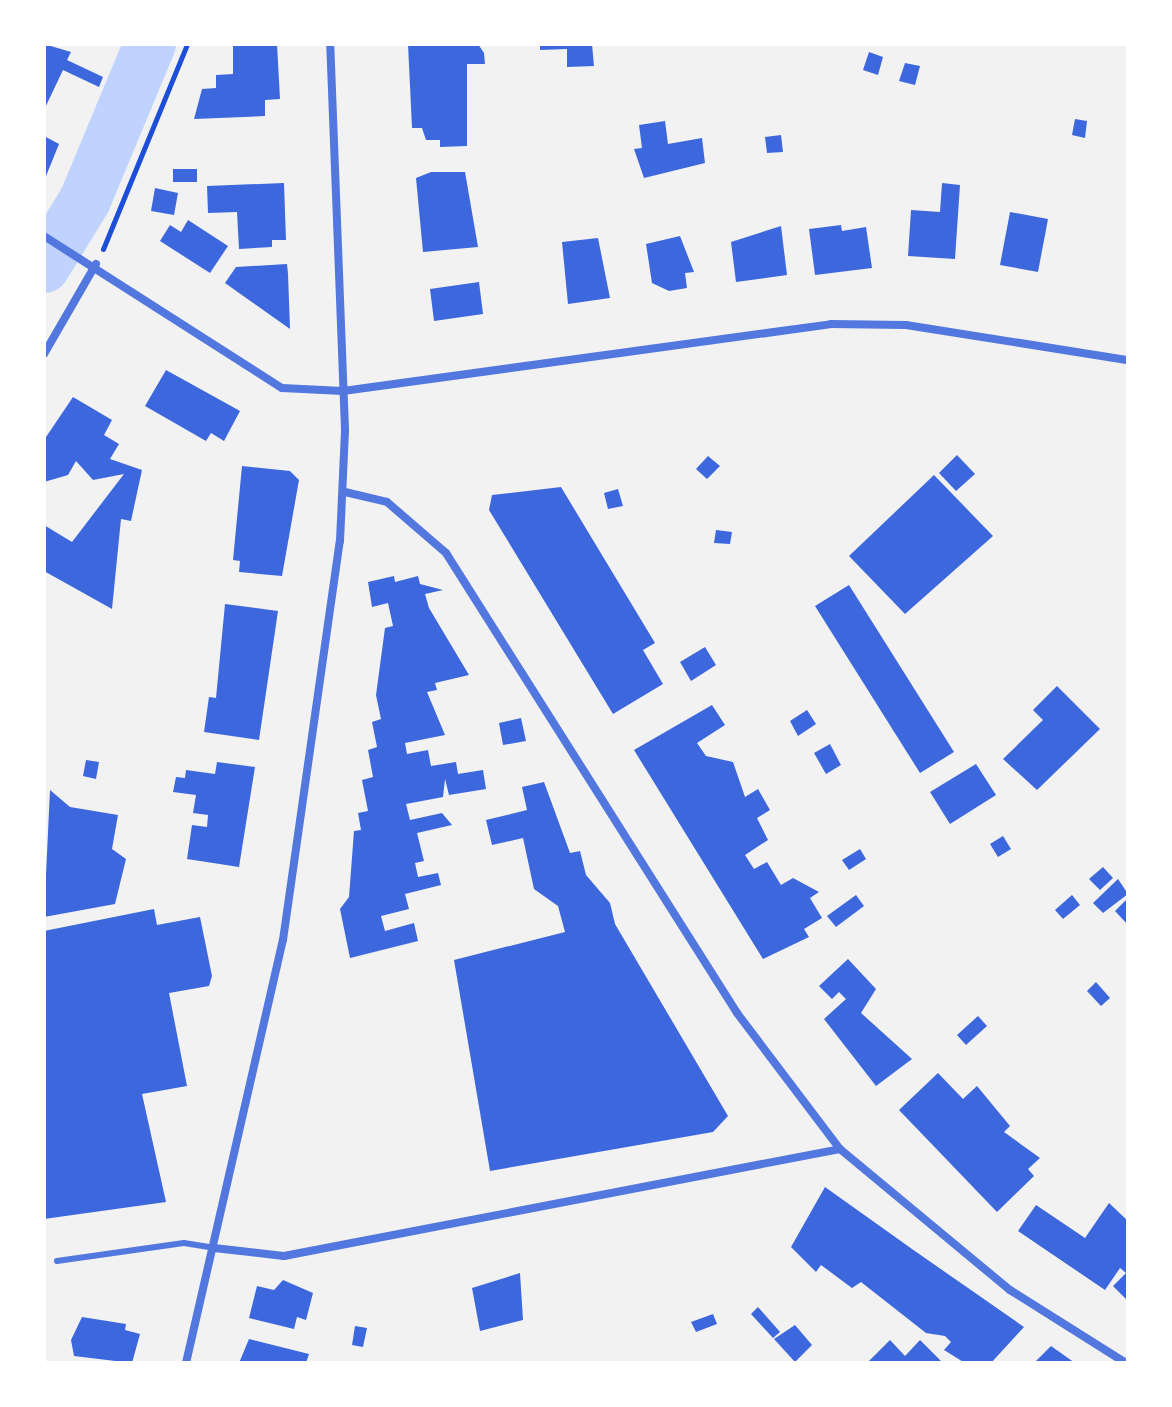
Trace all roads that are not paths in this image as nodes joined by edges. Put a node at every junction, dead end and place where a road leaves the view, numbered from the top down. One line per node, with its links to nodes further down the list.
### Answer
1 (330, 44): 6 (street)
2 (44, 236): 3 (street)
3 (96, 264): 4 (street); 6 (street)
4 (44, 354)
5 (1128, 360): 6 (street)
6 (343, 391): 7 (street)
7 (345, 492): 8 (street); 9 (street)
8 (840, 1149): 9 (street); 12 (street)
9 (214, 1248): 10 (lane); 11 (street)
10 (57, 1261)
11 (186, 1363)
12 (1126, 1363)

